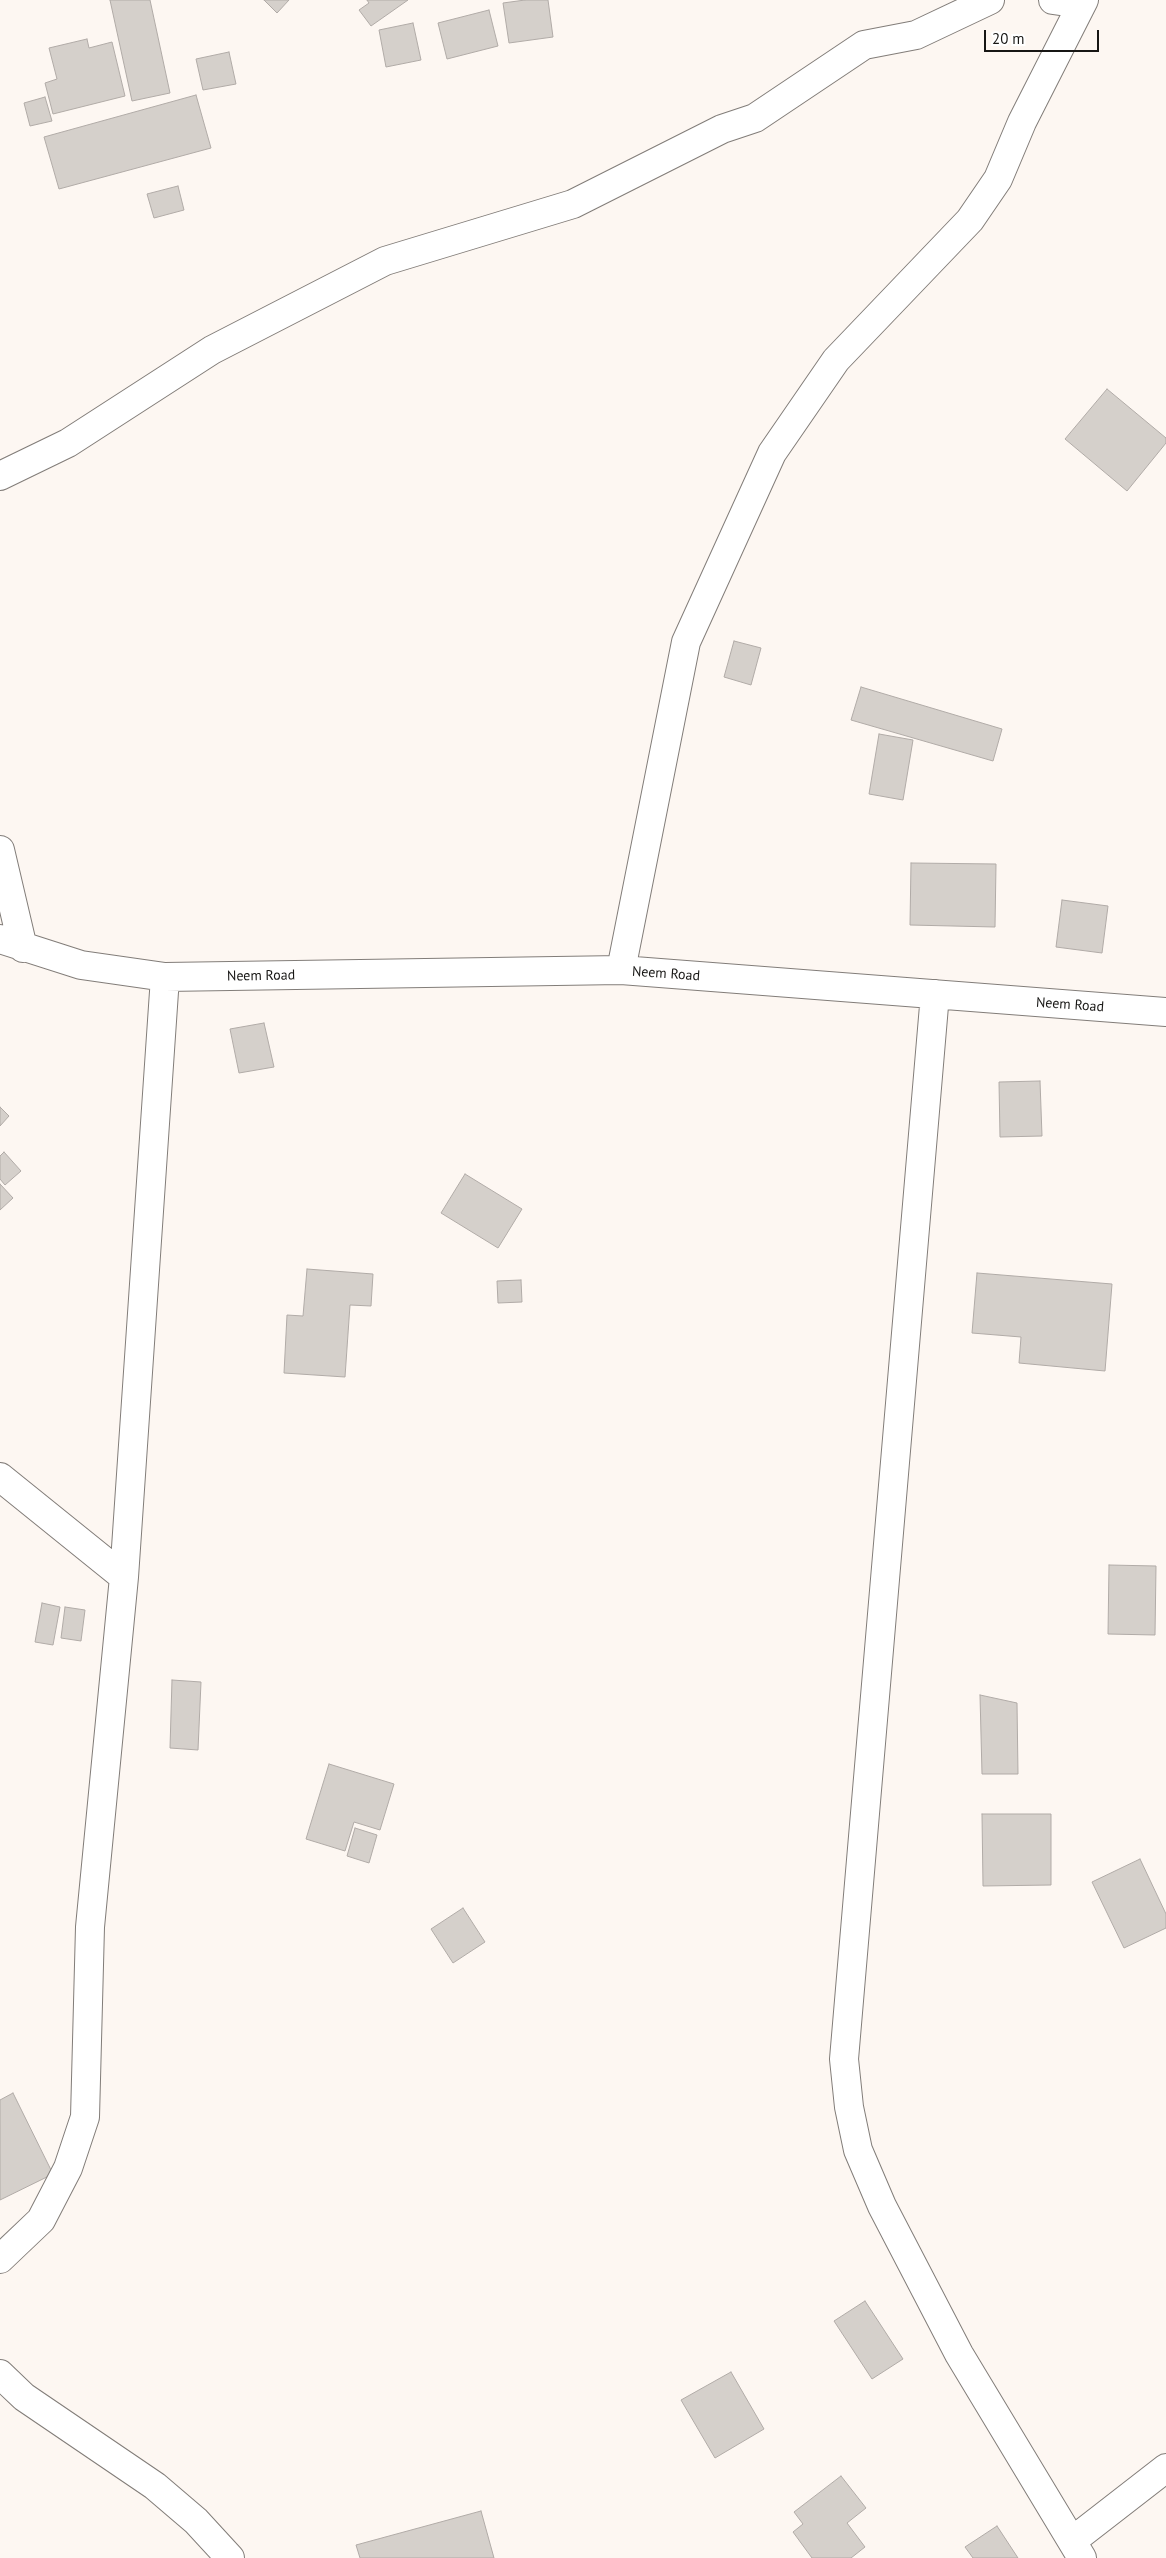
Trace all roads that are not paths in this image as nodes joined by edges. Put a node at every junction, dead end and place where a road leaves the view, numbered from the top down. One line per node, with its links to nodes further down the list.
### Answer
1 (990, 0): 4 (street)
2 (1054, 0): 3 (street)
3 (1081, 1): 7 (street)
4 (0, 476)
5 (0, 850): 6 (street)
6 (12, 944): 8 (street, Neem Road)
7 (621, 970): 8 (street, Neem Road); 9 (street, Neem Road)
8 (165, 978): 12 (street)
9 (935, 994): 10 (street, Neem Road); 16 (street)
10 (1166, 1012)
11 (0, 1477): 12 (street)
12 (124, 1577): 13 (street)
13 (0, 2259)
14 (0, 2374): 17 (street)
15 (1166, 2468): 16 (street)
16 (1077, 2549)
17 (230, 2558)

